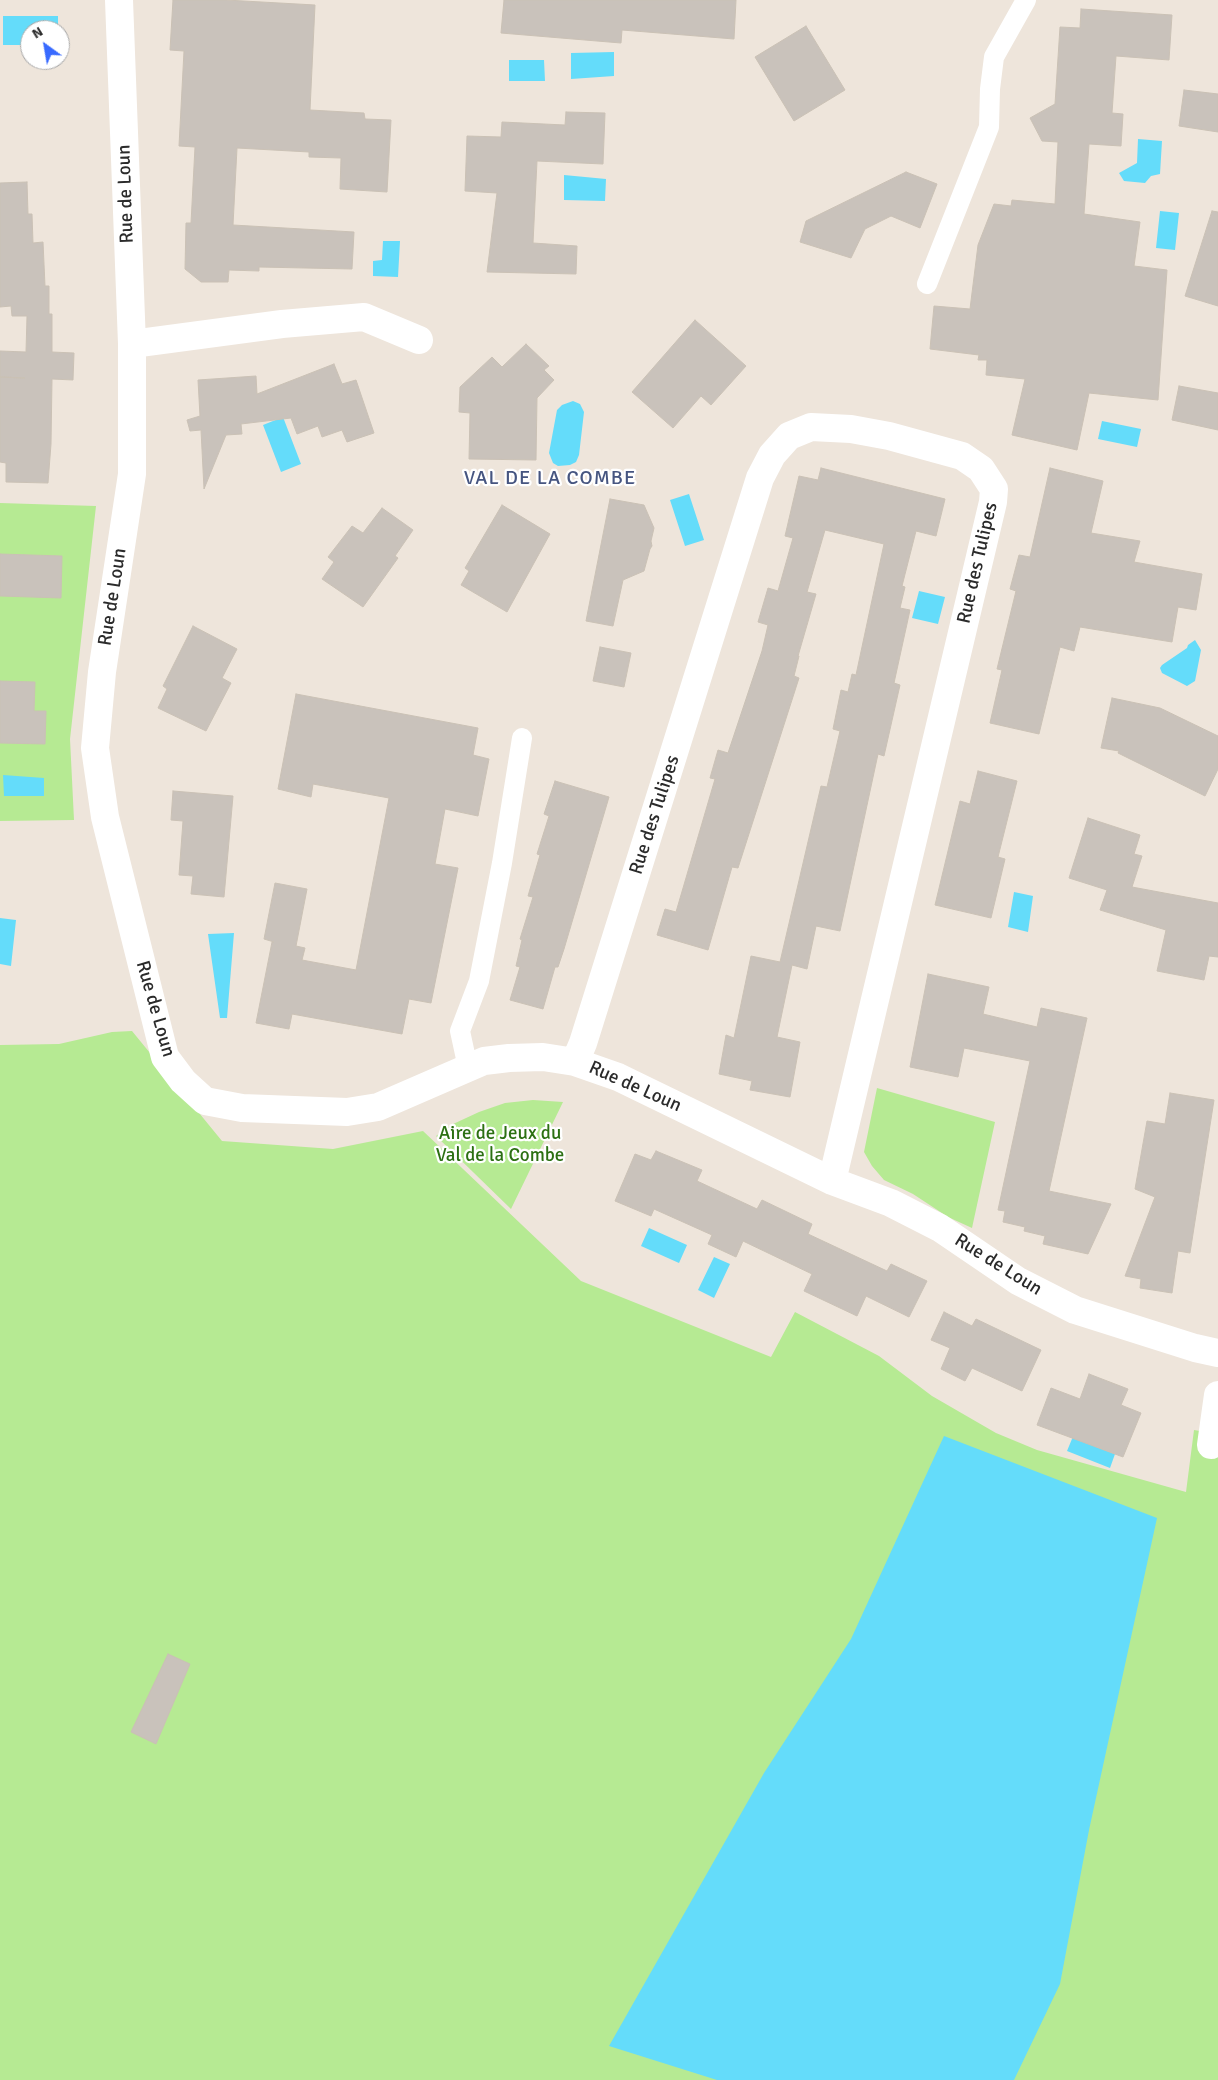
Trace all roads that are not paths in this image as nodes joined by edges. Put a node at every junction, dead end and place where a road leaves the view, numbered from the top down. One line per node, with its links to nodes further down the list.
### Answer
1 (119, 0): 5 (street, Rue de Loun)
2 (1026, 0): 3 (lane)
3 (927, 284)
4 (419, 340): 5 (street)
5 (132, 344): 8 (street, Rue de Loun)
6 (522, 738): 8 (lane)
7 (575, 1062): 8 (street, Rue de Loun); 9 (street, Rue de Loun); 9 (street, Rue des Tulipes)
8 (468, 1068)
9 (832, 1181): 10 (street, Rue de Loun)
10 (1218, 1353)
11 (1218, 1395): 12 (street)
12 (1211, 1445)

